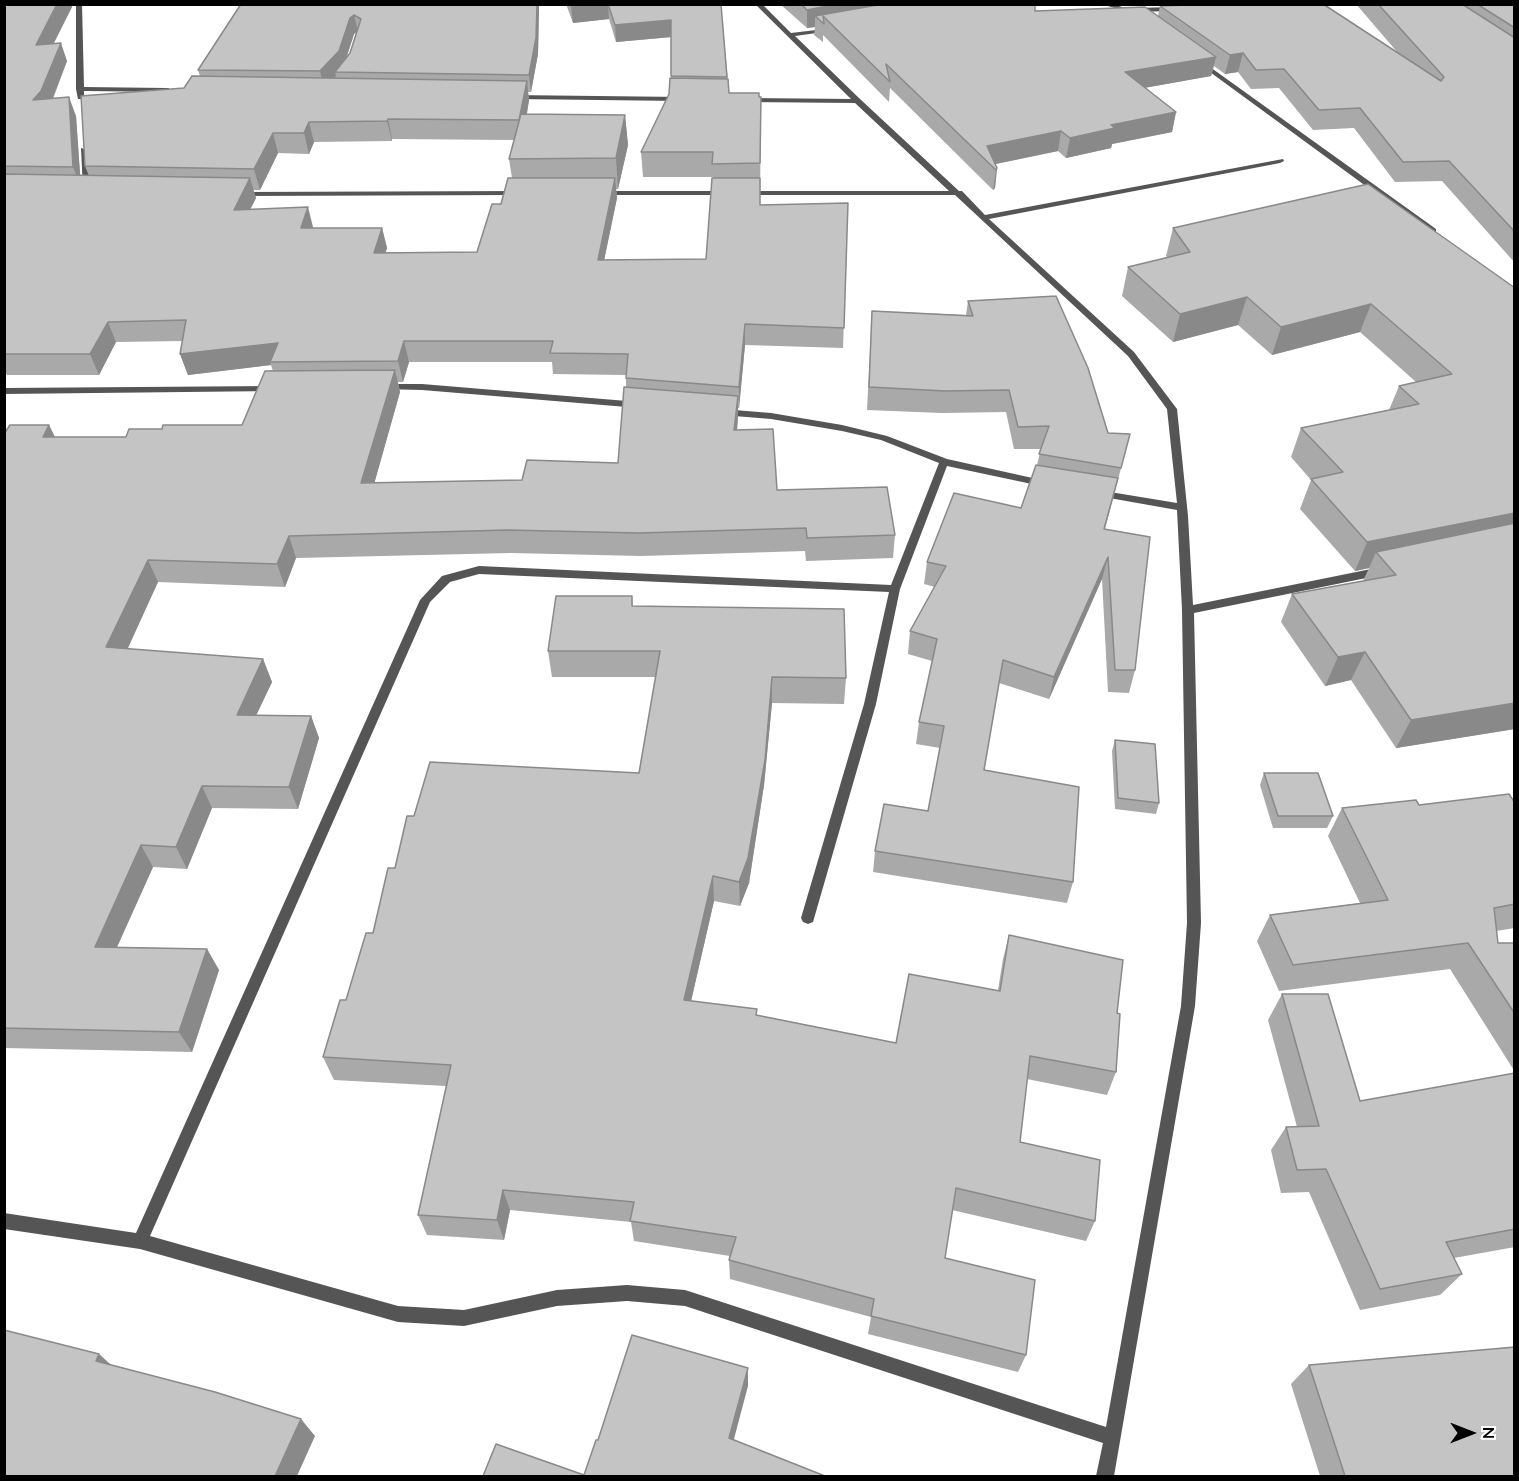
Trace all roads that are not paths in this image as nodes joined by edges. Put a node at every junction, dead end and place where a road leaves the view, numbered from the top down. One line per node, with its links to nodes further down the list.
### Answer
1 (79, 4): 12 (street)
2 (758, 4): 10 (street)
3 (1104, 4): 7 (street)
4 (1336, 4): 5 (street)
5 (1301, 6)
6 (1185, 9): 7 (street)
7 (1127, 10): 8 (street)
8 (1136, 17)
9 (836, 28): 10 (street)
10 (791, 35): 17 (street)
11 (1193, 58): 29 (street)
12 (80, 89): 13 (street); 18 (street)
13 (175, 91)
14 (510, 97): 15 (street)
15 (690, 99)
16 (737, 99): 17 (street)
17 (857, 101): 27 (street)
18 (82, 112)
19 (84, 146): 22 (street)
20 (1280, 161): 28 (street)
21 (75, 191): 22 (street)
22 (87, 191): 23 (street)
23 (99, 191)
24 (227, 193): 25 (street)
25 (534, 193)
26 (593, 193): 27 (street)
27 (959, 193): 28 (street)
28 (985, 217): 38 (street)
29 (1440, 236)
30 (375, 388): 33 (street)
31 (279, 389): 32 (street)
32 (4, 392)
33 (655, 406)
34 (713, 411): 35 (street)
35 (944, 462): 36 (street); 40 (street)
36 (1055, 486)
37 (1089, 492): 38 (street)
38 (1181, 507): 41 (street)
39 (1388, 570): 41 (street)
40 (895, 589): 42 (street); 44 (street)
41 (1188, 610): 45 (street)
42 (808, 918)
43 (4, 1221): 44 (street)
44 (140, 1241): 45 (street)
45 (1113, 1438): 46 (street)
46 (1105, 1476)

